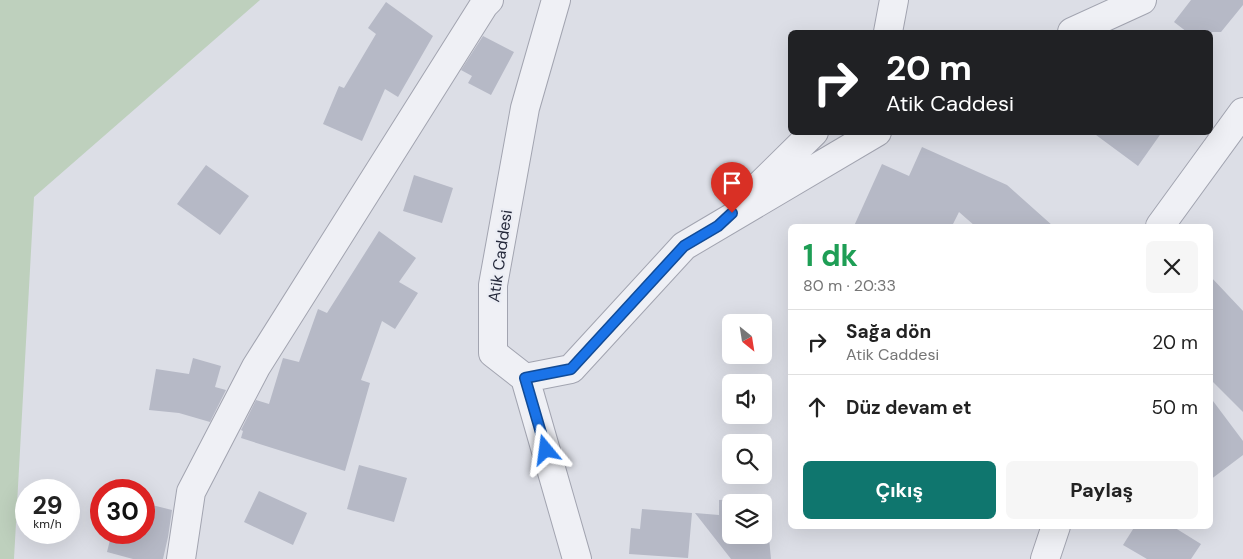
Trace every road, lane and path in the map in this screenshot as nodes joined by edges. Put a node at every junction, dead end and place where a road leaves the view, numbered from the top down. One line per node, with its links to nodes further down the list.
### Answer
1 (489, 0): 14 (street)
2 (556, 0): 12 (street, Atik Caddesi)
3 (894, 0): 5 (street)
4 (1142, 0): 6 (street)
5 (888, 30)
6 (1076, 30)
7 (1243, 112): 10 (street)
8 (811, 135): 11 (street)
9 (872, 135): 11 (street)
10 (1161, 224)
11 (718, 226): 12 (street)
12 (525, 378): 15 (street)
13 (1055, 529): 16 (street)
14 (181, 559)
15 (577, 559)
16 (1045, 559)

